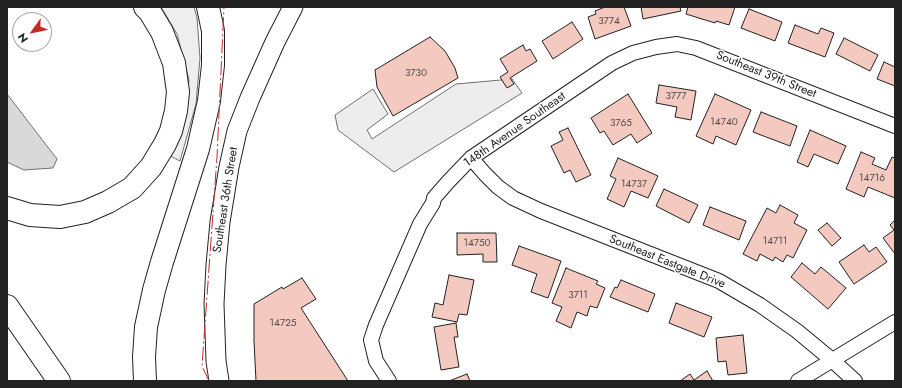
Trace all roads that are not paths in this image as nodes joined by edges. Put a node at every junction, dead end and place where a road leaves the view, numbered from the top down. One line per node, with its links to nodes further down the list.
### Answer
1 (145, 7): 7 (highway)
2 (208, 7): 12 (highway)
3 (294, 7): 13 (main road, Southeast 36th Street)
4 (633, 53): 5 (street, Southeast 39th Street); 6 (street, 148th Avenue Southeast)
5 (895, 126)
6 (471, 158): 10 (street, Southeast Eastgate Drive); 14 (street, 148th Avenue Southeast)
7 (7, 208)
8 (7, 306): 11 (highway)
9 (895, 322): 10 (street)
10 (832, 360): 15 (street); 16 (street, Southeast Eastgate Drive)
11 (59, 381)
12 (145, 381)
13 (219, 381)
14 (389, 381)
15 (798, 381)
16 (855, 381)

